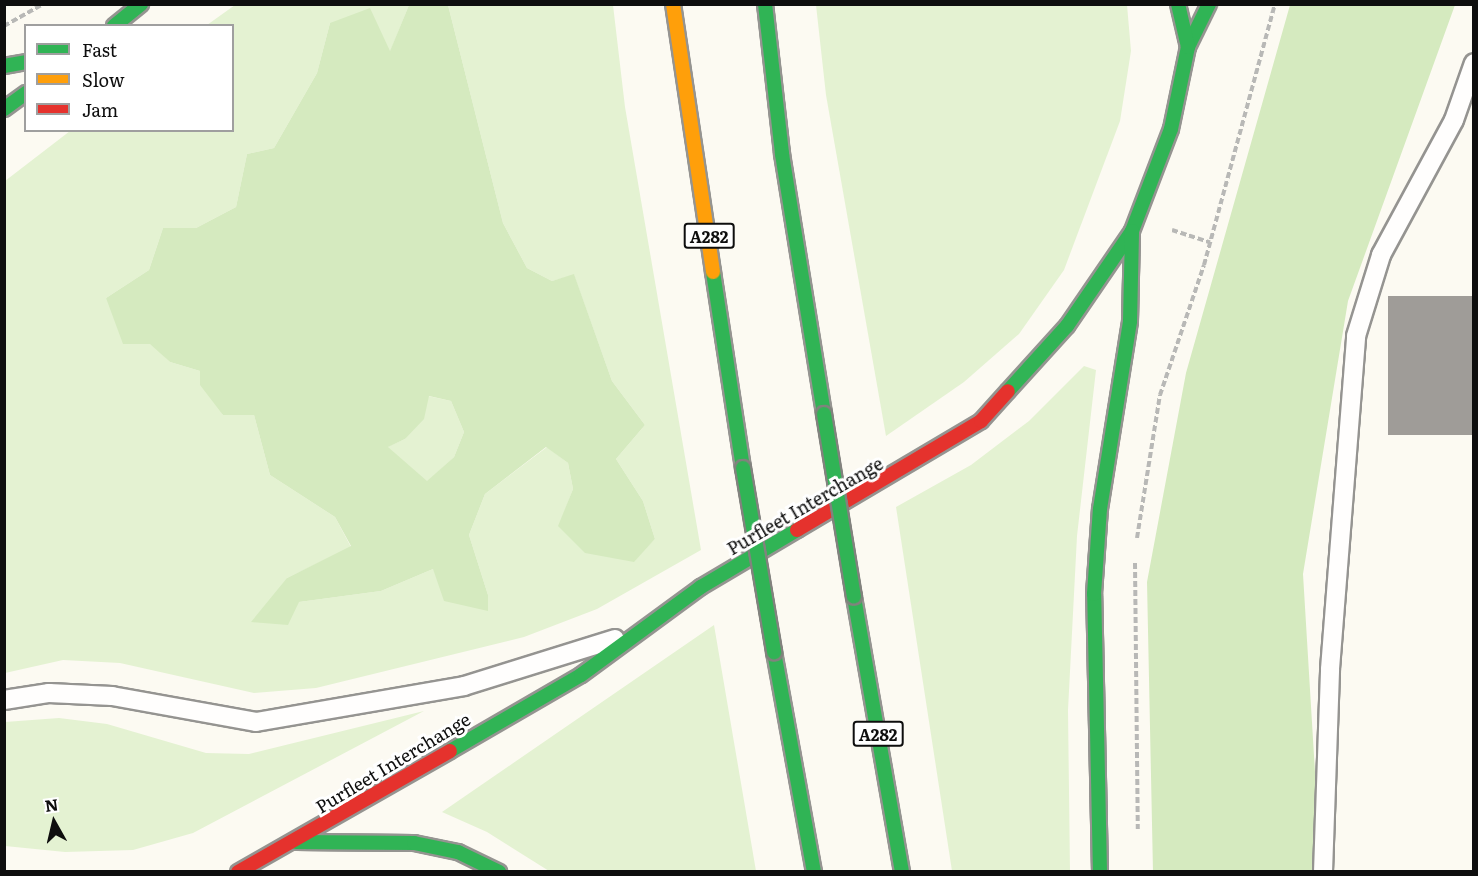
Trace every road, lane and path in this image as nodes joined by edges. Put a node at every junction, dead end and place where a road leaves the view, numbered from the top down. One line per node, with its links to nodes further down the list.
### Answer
1 (43, 4): 9 (path)
2 (141, 4): 8 (main road)
3 (673, 4): 23 (main road, A282, bridge)
4 (765, 4): 24 (main road, A282, bridge)
5 (1178, 4): 10 (main road, Purfleet Interchange)
6 (1209, 4): 10 (main road)
7 (1275, 4): 19 (path)
8 (116, 24)
9 (4, 26)
10 (1188, 47): 16 (main road, Purfleet Interchange)
11 (24, 62): 13 (main road)
12 (1473, 63): 26 (lane)
13 (4, 66)
14 (24, 94): 15 (main road)
15 (4, 109)
16 (1132, 231): 17 (main road, Purfleet Interchange); 25 (main road)
17 (631, 634): 18 (lane); 20 (main road, Purfleet Interchange)
18 (4, 700)
19 (1138, 838)
20 (296, 842): 21 (main road, Purfleet Interchange); 22 (main road)
21 (238, 872)
22 (499, 872)
23 (814, 872)
24 (902, 872)
25 (1100, 872)
26 (1323, 872)

